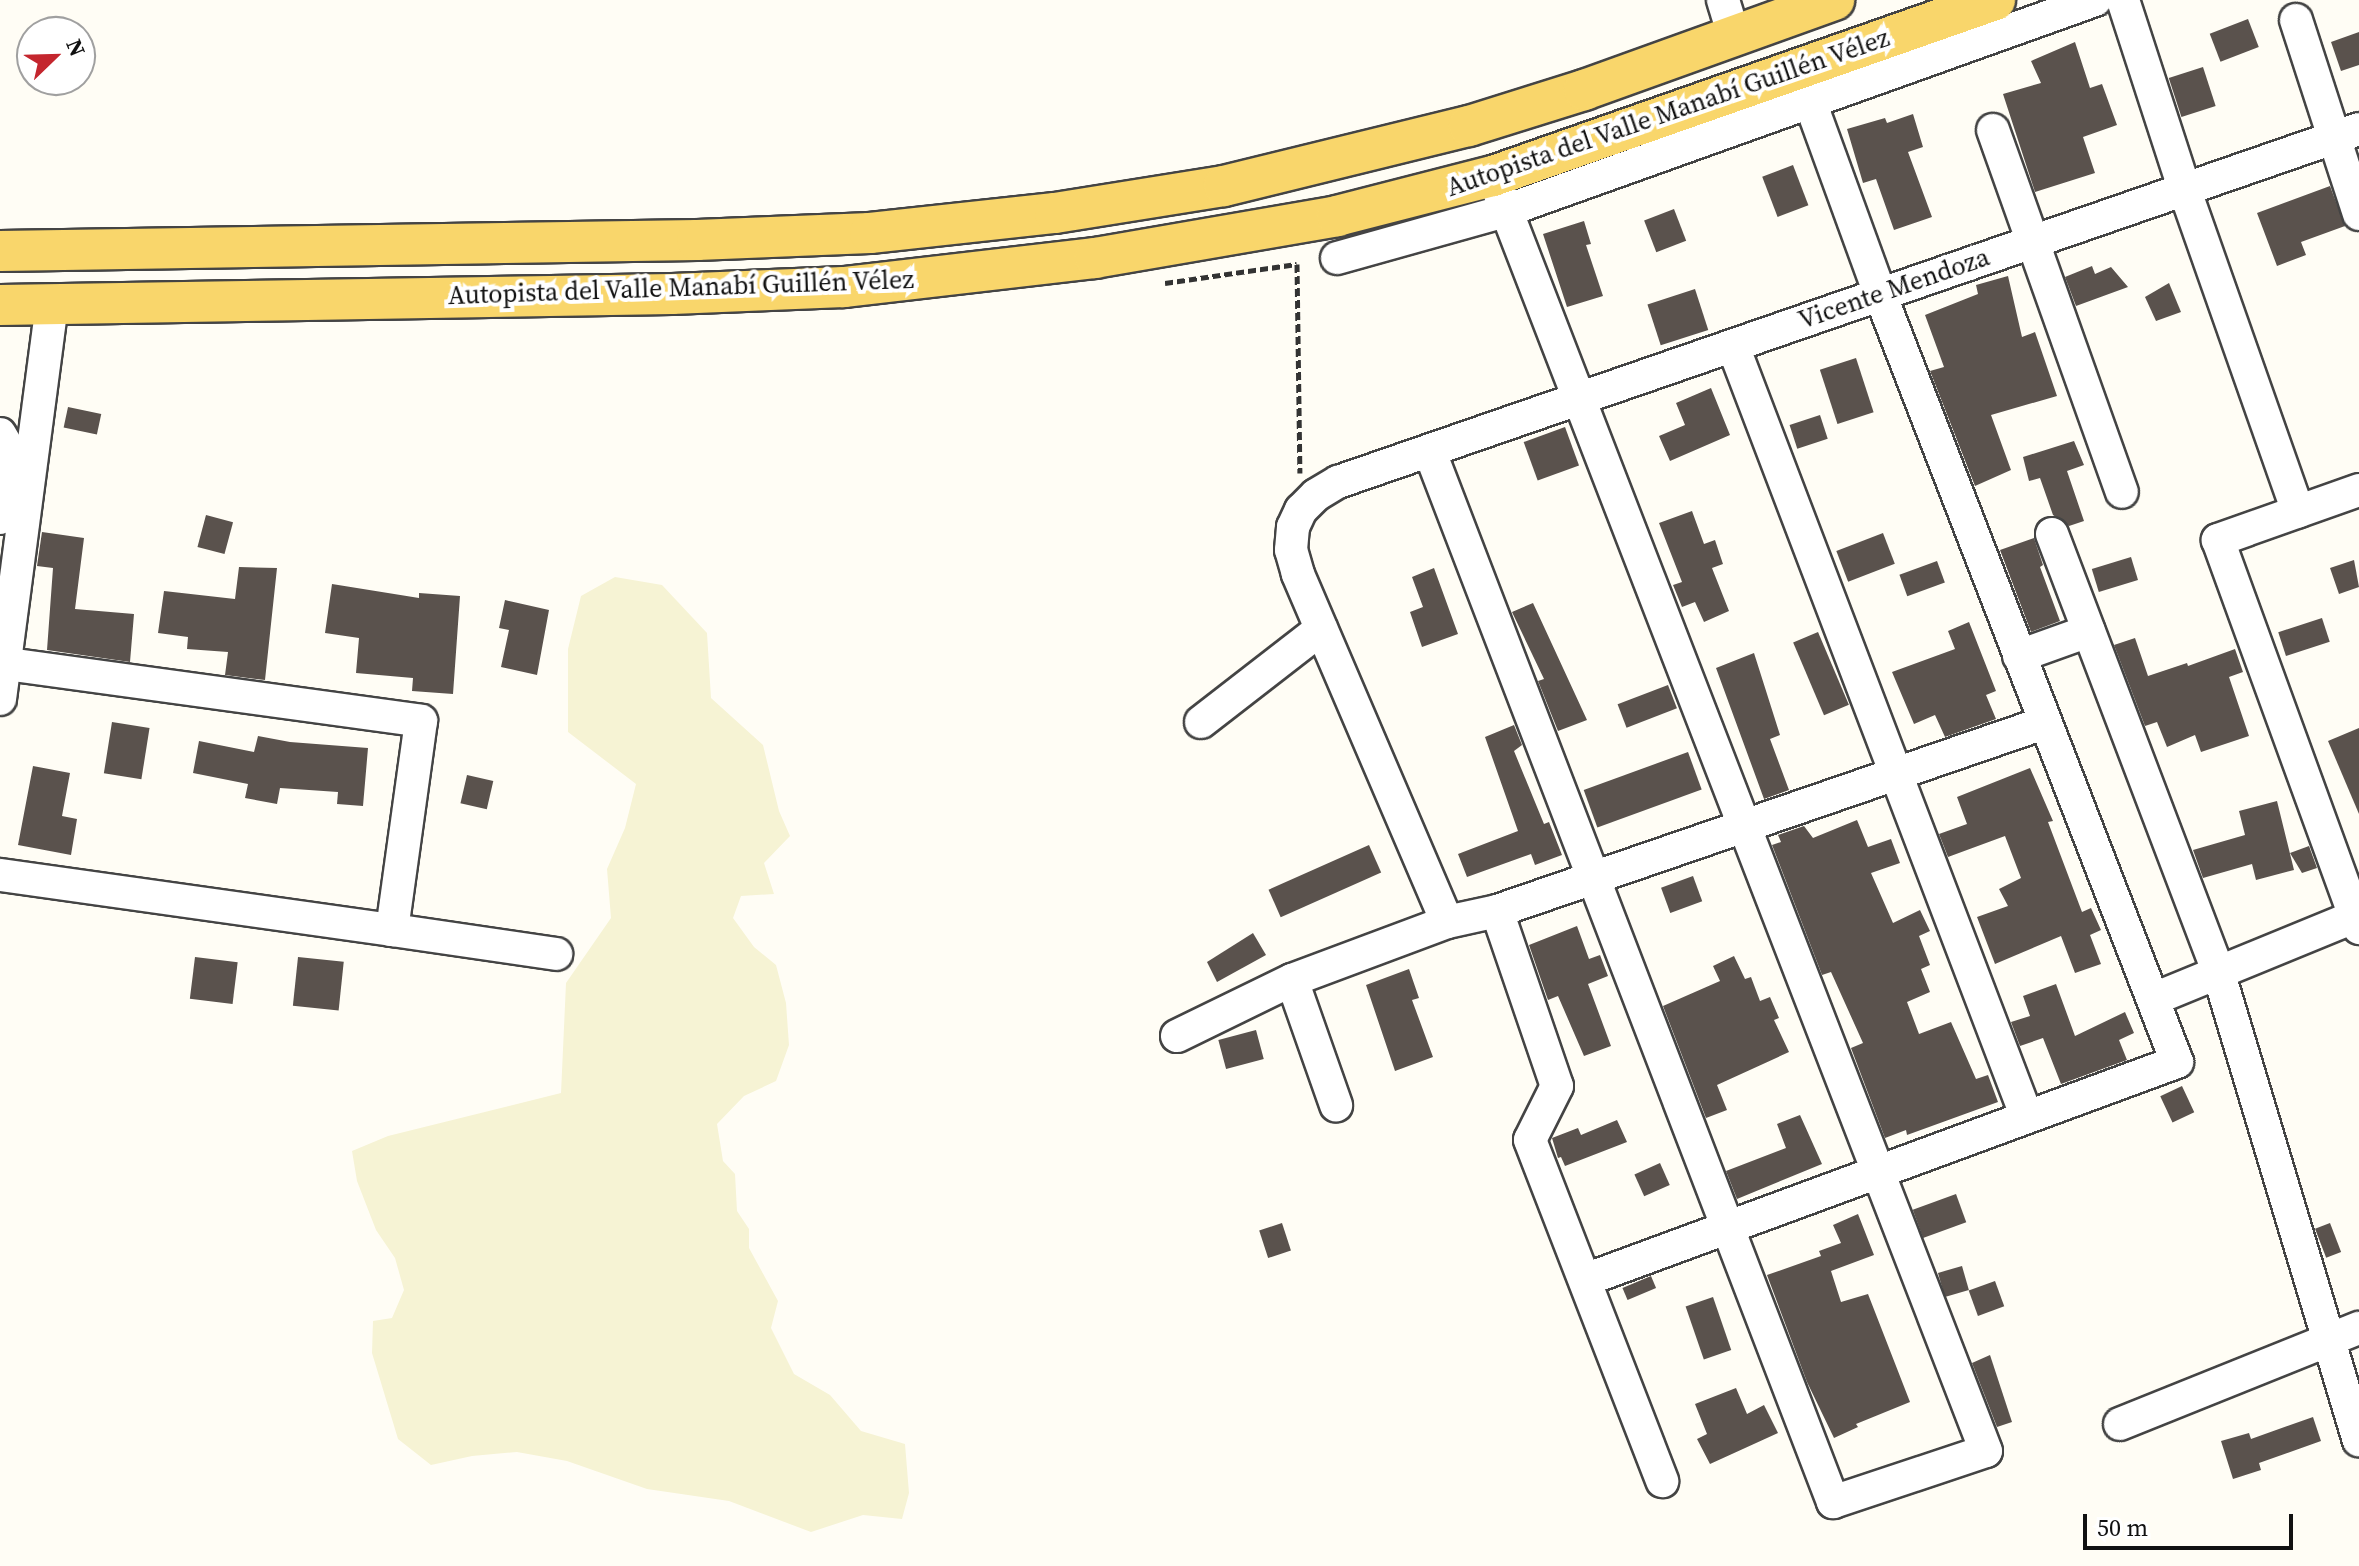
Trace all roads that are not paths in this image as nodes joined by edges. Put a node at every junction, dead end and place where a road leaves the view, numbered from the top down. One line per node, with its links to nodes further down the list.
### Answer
1 (1834, 0): 5 (main road, Autopista del Valle Manabí Guillén Vélez)
2 (1995, 0): 7 (main road, Autopista del Valle Manabí Guillén Vélez)
3 (2095, 0): 7 (street)
4 (2123, 0): 10 (street)
5 (1728, 18): 14 (main road, Autopista del Valle Manabí Guillén Vélez)
6 (2296, 20): 9 (street)
7 (1804, 86): 11 (main road, Autopista del Valle Manabí Guillén Vélez); 16 (street)
8 (1993, 130): 13 (street)
9 (2346, 134): 10 (street, Vicente Mendoza); 12 (street)
10 (2184, 188): 13 (street, Vicente Mendoza); 25 (street)
11 (1499, 193): 15 (street); 17 (main road, Autopista del Valle Manabí Guillén Vélez); 20 (street)
12 (2359, 214)
13 (2030, 241): 16 (street, Vicente Mendoza); 24 (street)
14 (0, 251)
15 (1337, 258)
16 (1880, 294): 19 (street, Vicente Mendoza); 30 (street)
17 (52, 304): 18 (main road, Autopista del Valle Manabí Guillén Vélez); 31 (street)
18 (0, 305)
19 (1733, 346): 20 (street, Vicente Mendoza); 35 (street)
20 (1578, 401): 22 (street, Vicente Mendoza); 36 (street)
21 (0, 434): 26 (street)
22 (1430, 452): 28 (street, Vicente Mendoza); 38 (street)
23 (2359, 490): 25 (street)
24 (2122, 492)
25 (2298, 512): 40 (street)
26 (0, 518)
27 (2052, 534): 29 (street)
28 (1321, 629): 33 (street); 41 (street)
29 (2089, 631): 30 (street); 44 (street)
30 (2019, 656): 34 (street)
31 (2, 664): 32 (street); 42 (street)
32 (0, 699)
33 (1201, 722)
34 (2044, 723): 35 (street); 46 (street)
35 (1894, 775): 36 (street); 49 (street)
36 (1743, 826): 38 (street); 50 (street)
37 (0, 875): 42 (street)
38 (1592, 877): 39 (street); 51 (street)
39 (1497, 911): 41 (street); 52 (street)
40 (2358, 920): 44 (street)
41 (1447, 922): 45 (street)
42 (392, 930): 43 (street)
43 (556, 954)
44 (2218, 971): 46 (street); 54 (street)
45 (1292, 980): 47 (street); 48 (street)
46 (2154, 999): 49 (street)
47 (1177, 1036)
48 (1336, 1105)
49 (2026, 1115): 50 (street)
50 (1876, 1171): 51 (street); 51 (street)
51 (1728, 1227): 52 (street)
52 (1585, 1280): 57 (street)
53 (2359, 1328): 54 (street)
54 (2327, 1341): 55 (street); 56 (street)
55 (2120, 1424)
56 (2359, 1440)
57 (1662, 1481)

